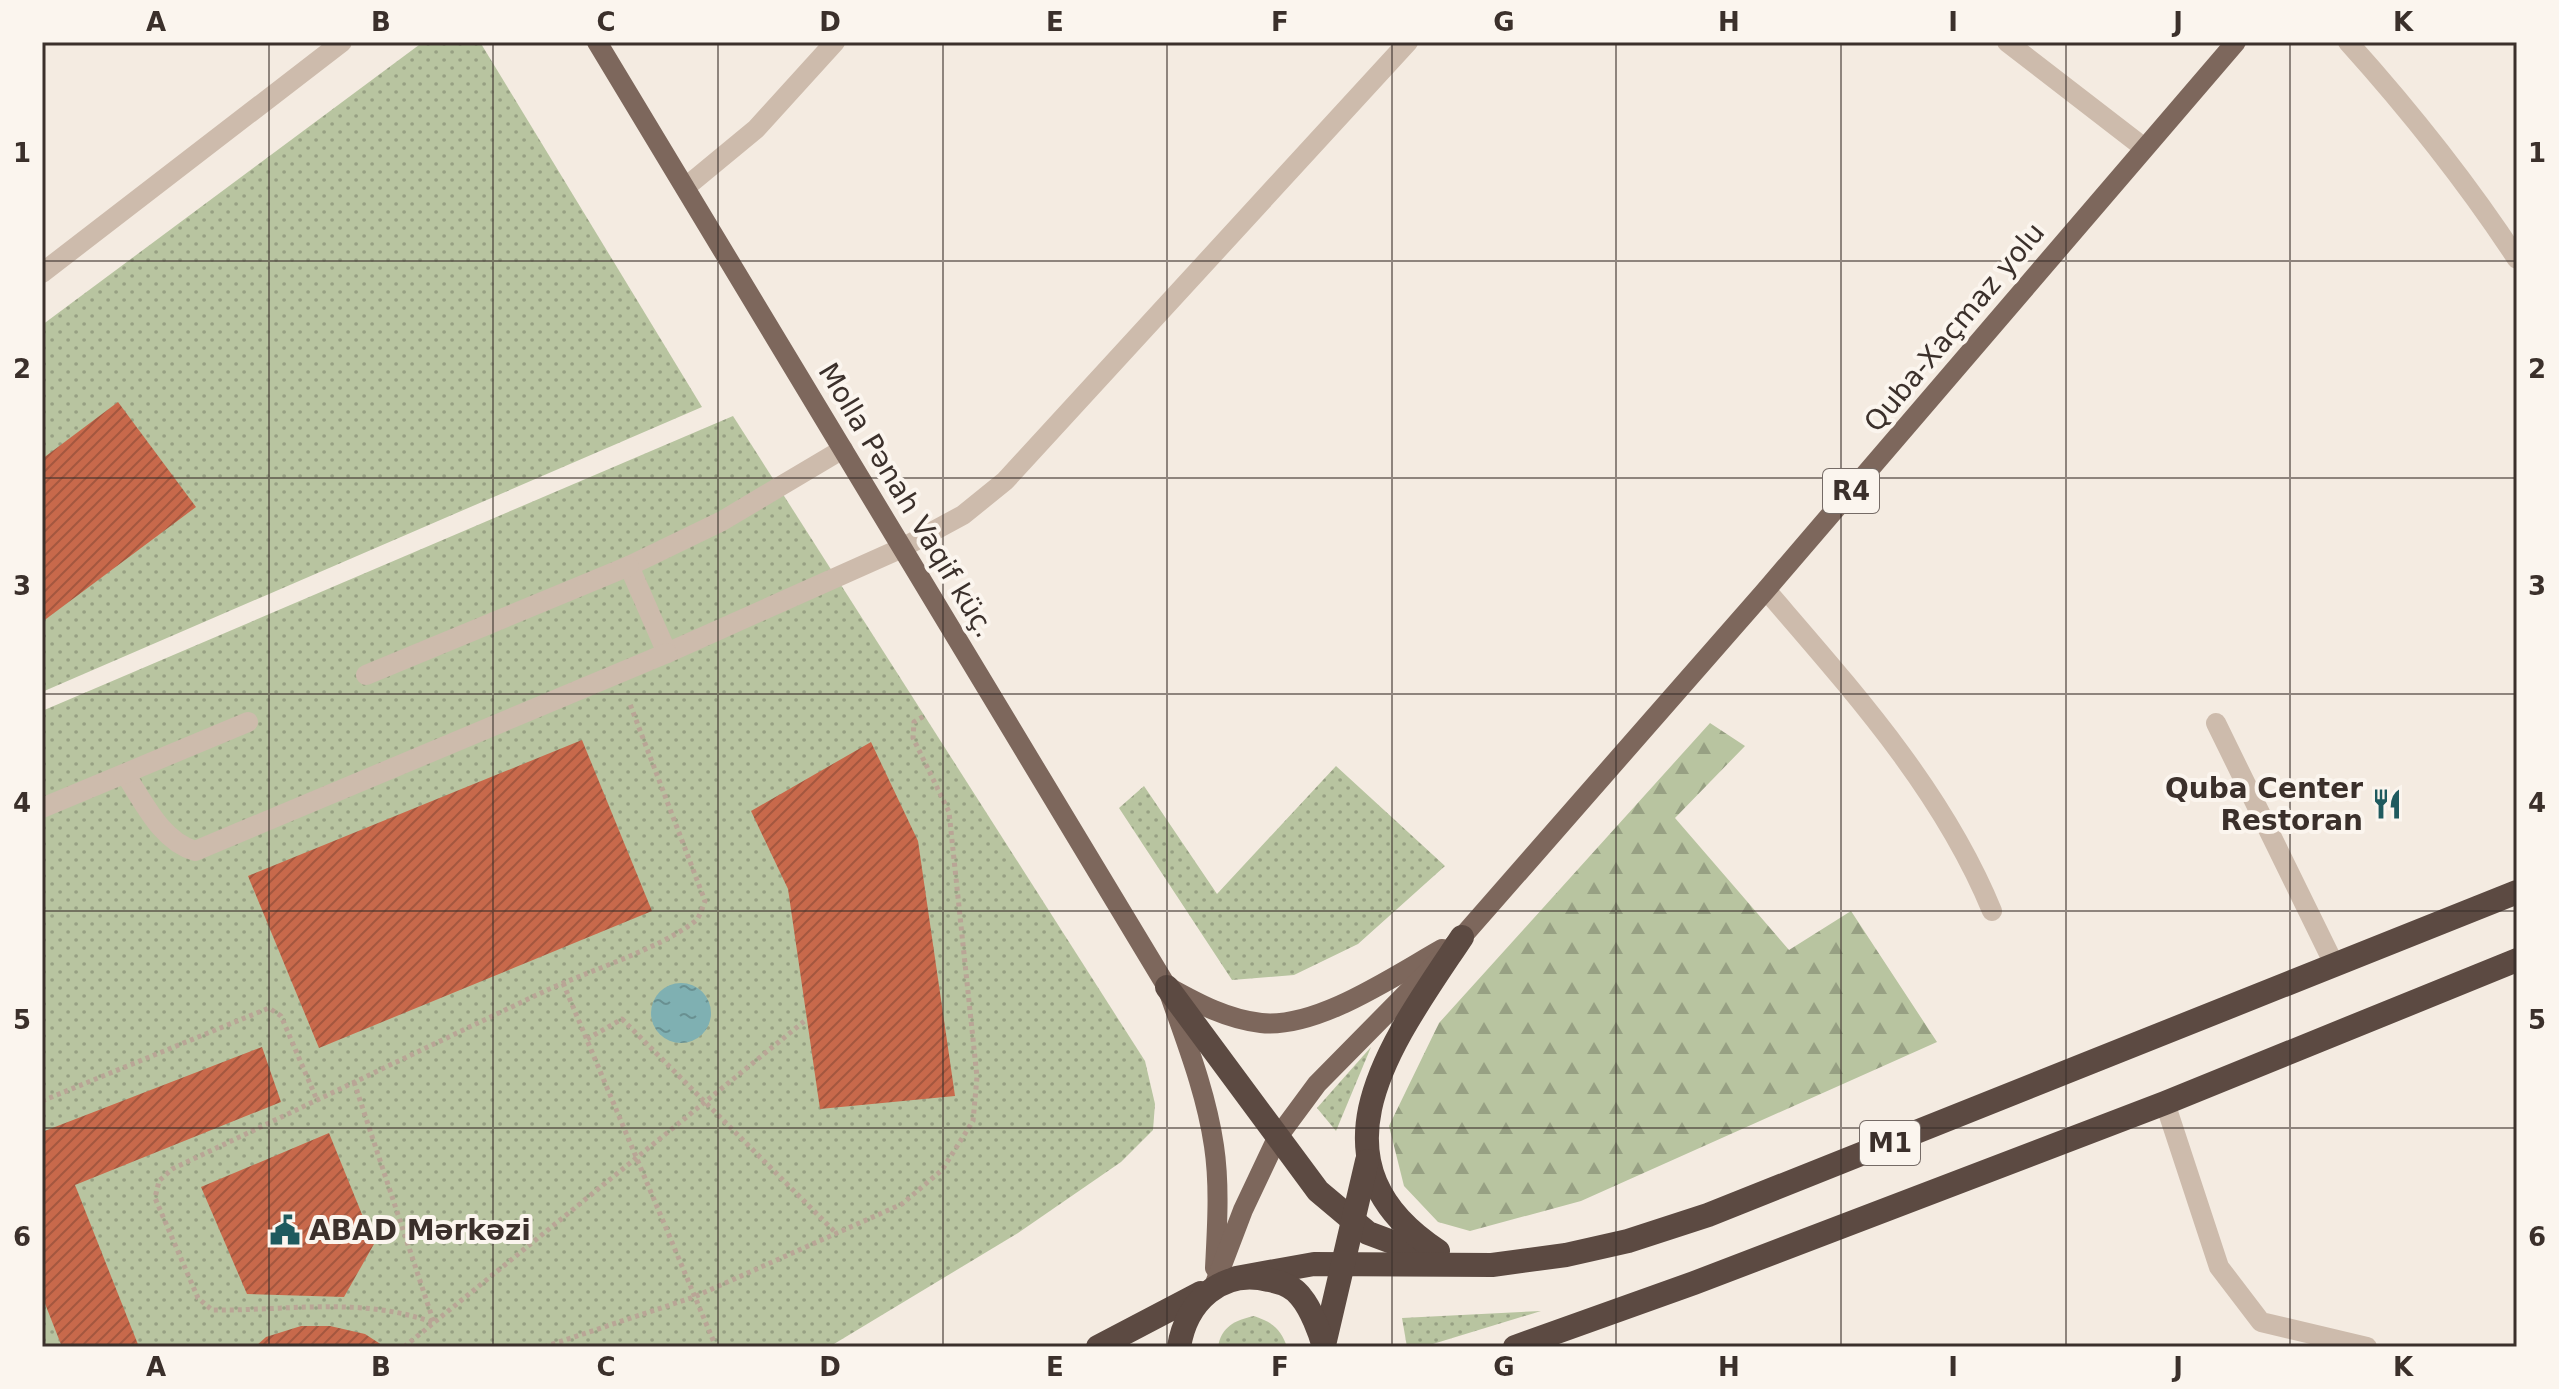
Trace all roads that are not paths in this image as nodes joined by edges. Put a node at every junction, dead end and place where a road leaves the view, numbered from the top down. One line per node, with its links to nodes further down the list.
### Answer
1 (342, 42): 11 (street)
2 (597, 42): 9 (main road, Molla Pənah Vaqif küç.)
3 (835, 42): 9 (street)
4 (1408, 42): 13 (street)
5 (2007, 42): 8 (street)
6 (2236, 42): 8 (main road, Quba-Xaçmaz yolu / R4)
7 (2348, 42): 10 (street)
8 (2143, 147): 15 (main road, Quba-Xaçmaz yolu / R4)
9 (687, 186): 12 (main road, Molla Pənah Vaqif küç.)
10 (2517, 259)
11 (42, 273)
12 (843, 449): 13 (main road, Molla Pənah Vaqif küç.); 14 (street)
13 (902, 548): 16 (street); 27 (main road, Molla Pənah Vaqif küç.)
14 (629, 566): 16 (street); 17 (street)
15 (1766, 590): 23 (street); 24 (main road, Quba-Xaçmaz yolu / R4)
16 (667, 653): 20 (street)
17 (366, 675)
18 (248, 722): 20 (street)
19 (2216, 723): 26 (street)
20 (125, 774): 21 (street)
21 (42, 808)
22 (2517, 892): 26 (highway, M1)
23 (1992, 911)
24 (1462, 937): 27 (main road); 29 (main road, Quba-Xaçmaz yolu); 30 (highway)
25 (2517, 960): 28 (highway, M1)
26 (2335, 966): 33 (highway, M1)
27 (1167, 987): 29 (highway); 34 (main road, Molla Pənah Vaqif küç.)
28 (2165, 1103): 38 (highway, M1); 39 (street)
29 (1277, 1138): 31 (highway); 34 (main road, Quba-Xaçmaz yolu)
30 (1367, 1159): 31 (highway); 33 (highway)
31 (1355, 1223): 32 (highway); 33 (highway)
32 (1342, 1264): 33 (highway, M1); 34 (highway, M1); 35 (highway)
33 (1460, 1266)
34 (1225, 1282): 35 (highway); 36 (highway, M1); 37 (highway)
35 (1324, 1346)
36 (1098, 1347)
37 (1179, 1347)
38 (1515, 1347)
39 (2367, 1347)

